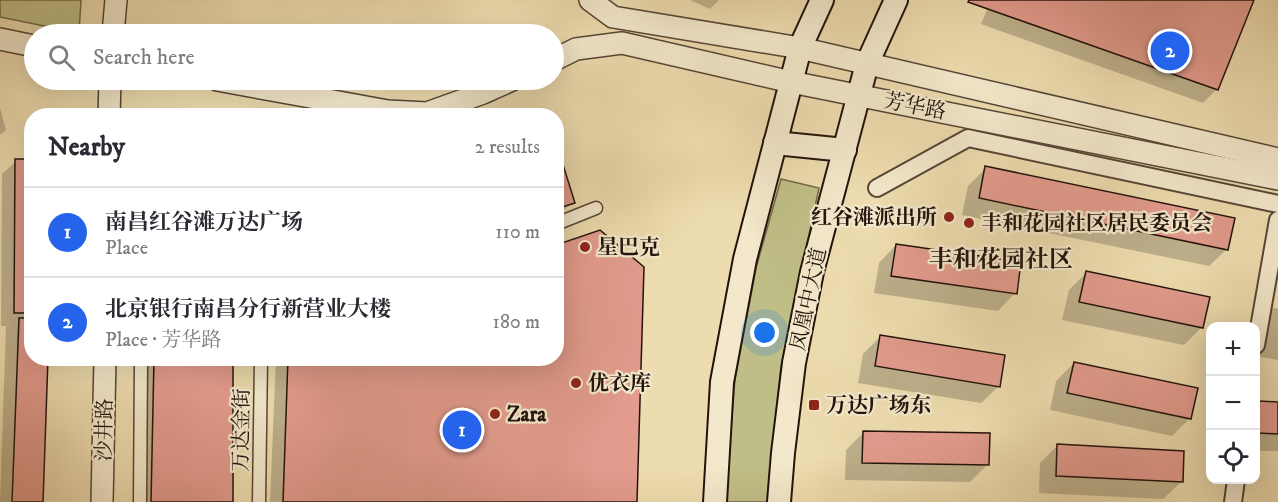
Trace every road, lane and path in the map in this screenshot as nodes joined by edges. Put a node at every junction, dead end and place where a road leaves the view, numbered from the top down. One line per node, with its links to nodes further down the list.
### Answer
1 (116, 0): 5 (street)
2 (590, 0): 8 (street, 芳华路)
3 (822, 0): 8 (main road)
4 (896, 0): 10 (main road, 凤凰中大道)
5 (113, 24)
6 (0, 39): 7 (street)
7 (24, 44)
8 (800, 48): 10 (street, 芳华路); 11 (main road)
9 (564, 55): 11 (street, 芳华路)
10 (867, 64): 15 (main road, 凤凰中大道); 21 (street, 芳华路)
11 (791, 82): 15 (street, 芳华路); 19 (main road)
12 (110, 90): 16 (street)
13 (272, 90): 17 (street)
14 (490, 90): 18 (street)
15 (859, 95): 20 (main road, 凤凰中大道); 22 (street, 芳华路)
16 (109, 108)
17 (371, 108)
18 (441, 108)
19 (775, 143): 20 (main road); 36 (main road)
20 (844, 150): 37 (main road, 凤凰中大道)
21 (1278, 159)
22 (1278, 179)
23 (877, 188): 24 (street)
24 (1278, 204)
25 (596, 208): 27 (street)
26 (1278, 220): 28 (street)
27 (564, 221)
28 (1260, 322)
29 (105, 366): 33 (street, 沙井路)
30 (141, 366): 34 (street)
31 (261, 366): 35 (street, 万达金街)
32 (1235, 484): 38 (street)
33 (102, 502)
34 (140, 502)
35 (259, 502)
36 (715, 502)
37 (779, 502)
38 (1233, 502)

